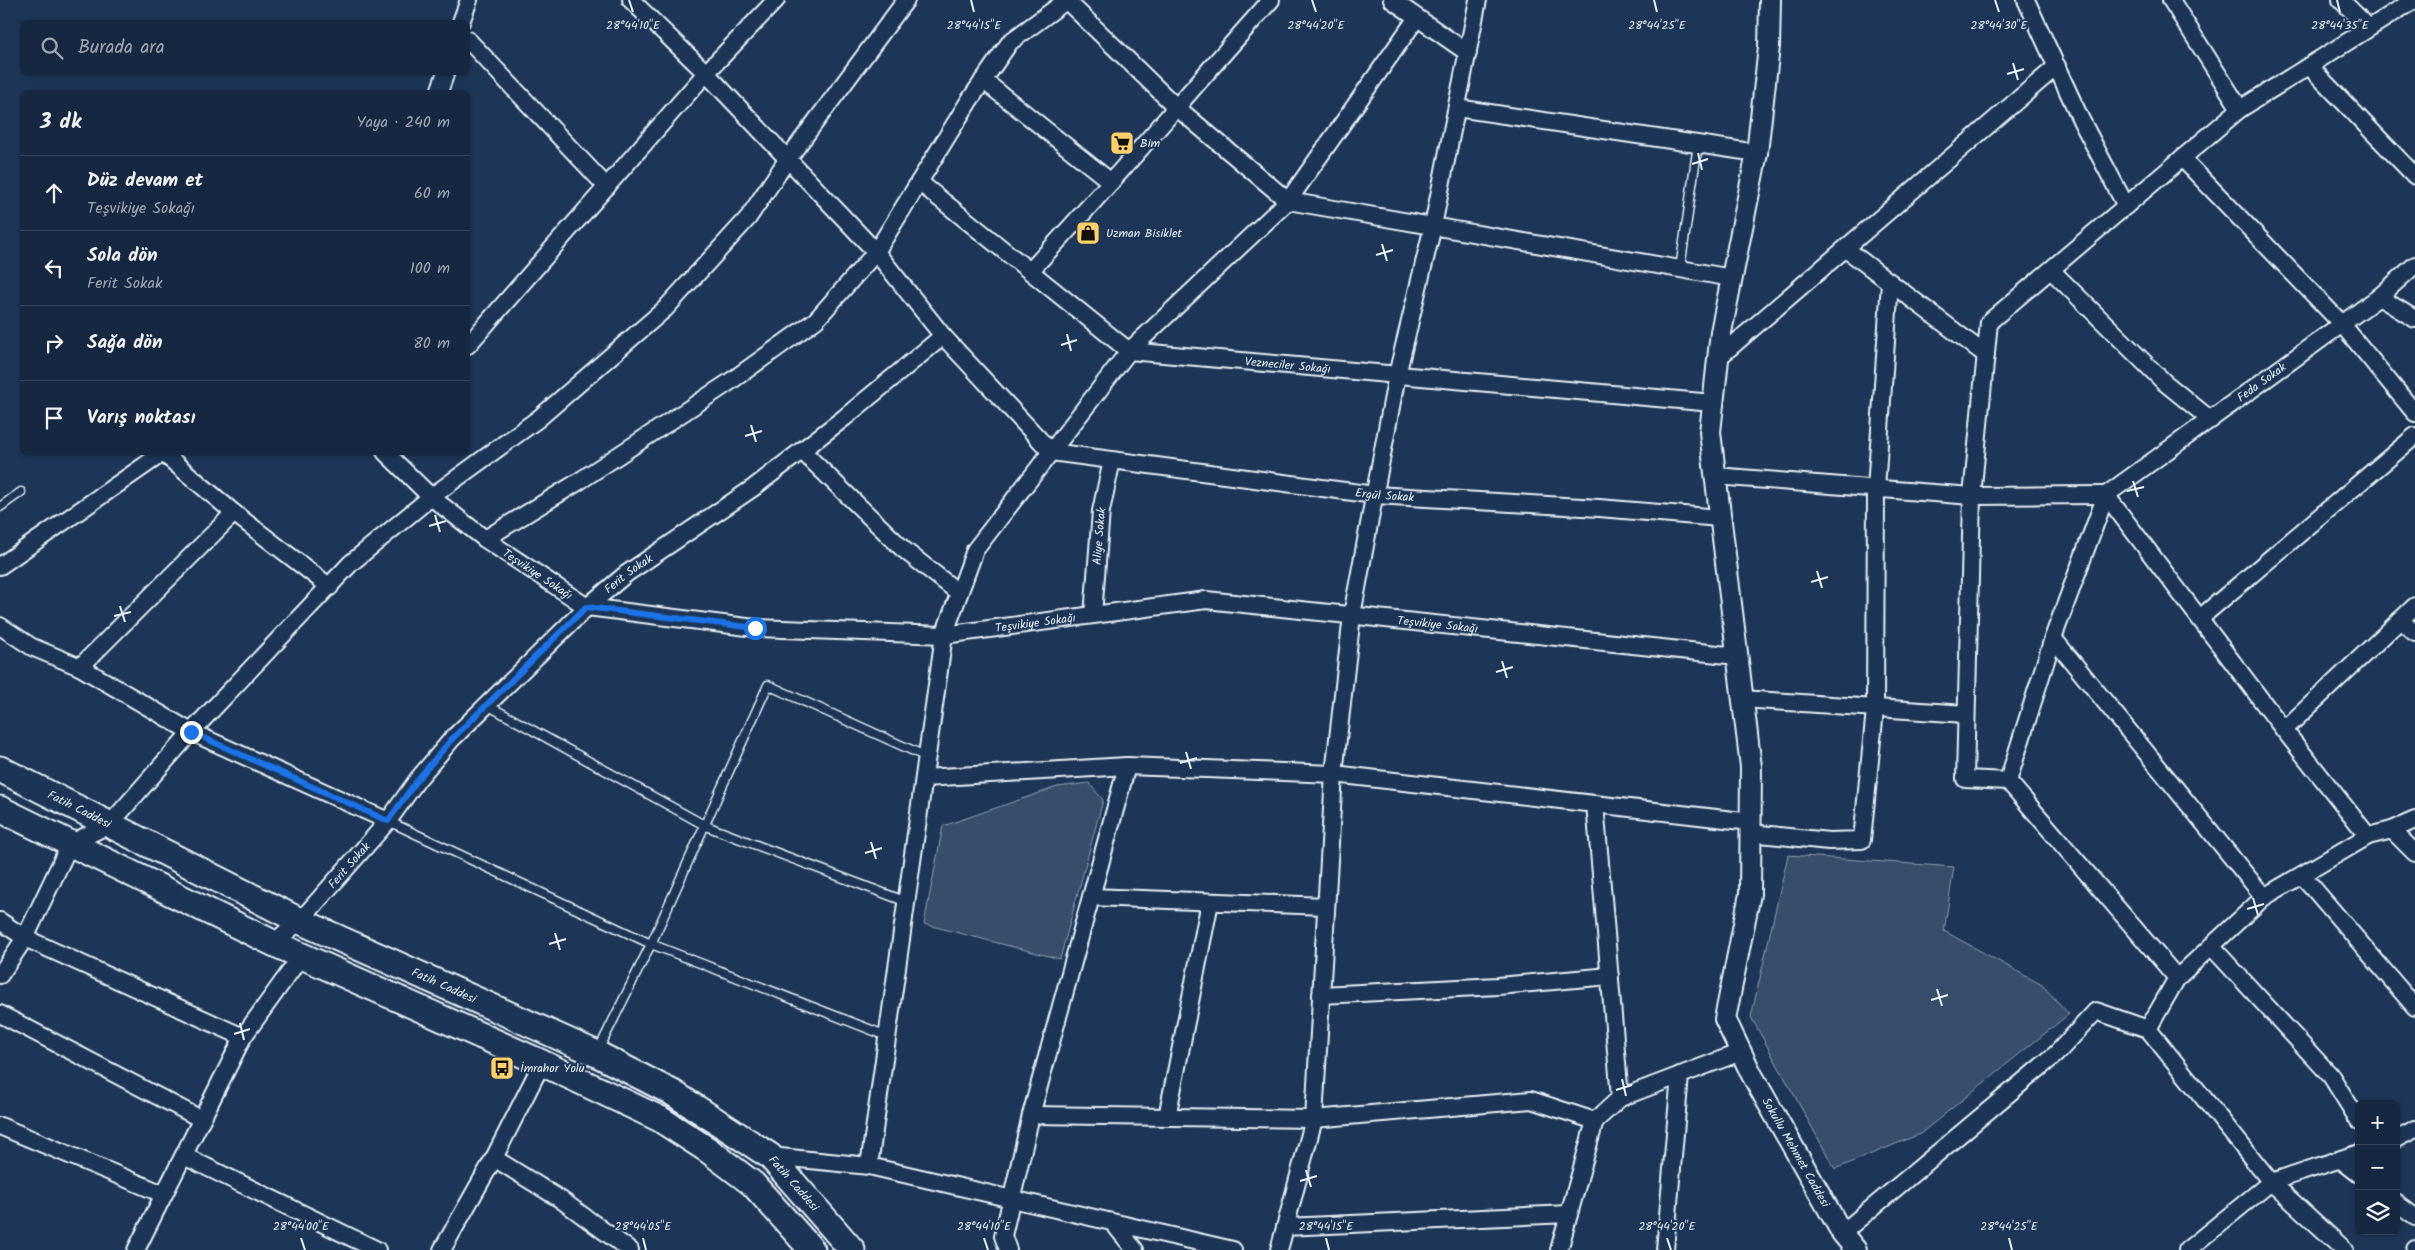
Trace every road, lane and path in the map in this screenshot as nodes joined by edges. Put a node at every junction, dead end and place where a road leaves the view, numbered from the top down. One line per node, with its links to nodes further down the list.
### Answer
1 (469, 0): 15 (street)
2 (631, 0): 21 (street)
3 (776, 0): 21 (street)
4 (906, 0): 31 (street)
5 (1067, 0): 23 (street); 25 (street)
6 (1271, 0): 25 (street)
7 (1392, 0): 14 (street)
8 (1478, 0): 18 (street)
9 (1770, 0): 29 (street, Sokullu Mehmet Caddesi)
10 (2026, 0): 19 (street)
11 (2171, 0): 27 (street)
12 (2341, 0): 16 (street)
13 (2414, 0): 16 (street)
14 (1416, 19): 18 (street); 36 (street)
15 (462, 20)
16 (2369, 28): 20 (street)
17 (470, 42): 35 (street)
18 (1468, 54): 26 (street)
19 (2058, 66): 37 (street); 39 (street)
20 (2309, 66): 27 (street); 32 (street)
21 (706, 72): 31 (street); 35 (street)
22 (445, 75): 24 (street)
23 (983, 80): 33 (street); 34 (street)
24 (441, 90)
25 (1175, 106): 34 (street); 36 (street)
26 (1457, 108): 28 (street); 38 (street)
27 (2240, 109): 30 (street)
28 (1698, 144): 29 (street); 42 (lane)
29 (1757, 153): 45 (street, Sokullu Mehmet Caddesi)
30 (2182, 158): 37 (street); 49 (street)
31 (787, 160): 40 (street); 72 (street)
32 (2415, 176)
33 (920, 182): 40 (street); 44 (street)
34 (1111, 182): 44 (street)
35 (607, 188): 51 (street)
36 (1288, 201): 38 (street); 52 (street)
37 (2126, 206): 43 (street)
38 (1433, 226): 42 (street); 55 (street)
39 (1846, 249): 46 (street); 54 (street)
40 (876, 252): 50 (street); 76 (street)
41 (2415, 265): 47 (street, Feda Sokak)
42 (1680, 269): 45 (street)
43 (2051, 270): 53 (street); 58 (street)
44 (1030, 271): 52 (street)
45 (1732, 278): 54 (street, Sokullu Mehmet Caddesi)
46 (1890, 282): 53 (street); 67 (street)
47 (2378, 297): 48 (street); 49 (street, Feda Sokak)
48 (2415, 319)
49 (2341, 323): 57 (street); 58 (street, Feda Sokak)
50 (943, 336): 60 (street, Ferit Sokak); 61 (street)
51 (470, 343)
52 (1129, 351): 55 (street, Vezneciler Sokağı); 61 (street)
53 (1986, 355): 71 (street)
54 (1718, 358): 56 (street, Sokullu Mehmet Caddesi)
55 (1397, 375): 56 (street, Vezneciler Sokağı); 69 (street)
56 (1713, 403): 66 (street, Sokullu Mehmet Caddesi)
57 (2415, 413)
58 (2211, 420): 70 (street, Feda Sokak)
59 (2415, 436): 84 (street)
60 (802, 451): 79 (street); 81 (street, Ferit Sokak)
61 (1051, 452): 65 (street, Ergül Sokak); 79 (street)
62 (161, 455): 77 (street)
63 (166, 455): 74 (street)
64 (388, 455): 72 (street, Teşvikiye Sokağı)
65 (1112, 460): 69 (street, Ergül Sokak); 82 (street, Aliye Sokak)
66 (1716, 476): 67 (street); 75 (street, Sokullu Mehmet Caddesi)
67 (1876, 489): 71 (street); 94 (street)
68 (21, 492): 73 (lane)
69 (1375, 495): 75 (street, Ergül Sokak); 83 (street)
70 (2106, 495): 71 (street); 84 (street); 89 (street)
71 (1972, 496): 95 (street)
72 (431, 497): 76 (street, Teşvikiye Sokağı); 78 (street)
73 (0, 507)
74 (234, 513): 78 (street); 91 (street)
75 (1720, 518): 90 (street, Sokullu Mehmet Caddesi)
76 (485, 539): 81 (street, Teşvikiye Sokağı)
77 (0, 566)
78 (330, 587): 97 (street)
79 (959, 593): 88 (street)
80 (2415, 606): 85 (street)
81 (586, 607): 88 (street, Teşvikiye Sokağı); 93 (street, Ferit Sokak)
82 (1093, 615): 83 (street, Teşvikiye Sokağı); 88 (street, Teşvikiye Sokağı)
83 (1352, 615): 90 (street, Teşvikiye Sokağı); 101 (street)
84 (2200, 618): 96 (street)
85 (2400, 620): 87 (street); 96 (street)
86 (0, 626): 91 (street)
87 (2415, 633)
88 (944, 635): 98 (street)
89 (2053, 638): 103 (street); 117 (street)
90 (1737, 656): 92 (street, Sokullu Mehmet Caddesi)
91 (80, 667): 97 (street)
92 (1742, 699): 94 (street); 110 (street, Sokullu Mehmet Caddesi)
93 (487, 705): 107 (street, Ferit Sokak); 109 (lane)
94 (1875, 710): 95 (street); 110 (street)
95 (1966, 714): 103 (street)
96 (2284, 730): 112 (street)
97 (191, 732): 107 (street); 108 (street)
98 (927, 757): 102 (street); 109 (lane)
99 (1127, 766): 101 (street); 102 (street); 116 (street)
100 (0, 769): 108 (main road, Fatih Caddesi)
101 (1334, 774): 104 (street); 120 (street)
102 (924, 778): 118 (street)
103 (2008, 781): 131 (street)
104 (1595, 804): 110 (street); 129 (street)
105 (0, 809): 113 (main road)
106 (2415, 820): 111 (street)
107 (388, 821): 122 (street, Ferit Sokak); 125 (lane)
108 (110, 824): 113 (street); 122 (main road, Fatih Caddesi)
109 (706, 826): 118 (lane); 125 (lane)
110 (1750, 828): 139 (street, Sokullu Mehmet Caddesi)
111 (2392, 830): 112 (street); 114 (street)
112 (2368, 836): 115 (street)
113 (70, 844): 123 (street); 124 (main road)
114 (2415, 853)
115 (2302, 875): 117 (street); 134 (street)
116 (1091, 897): 119 (street); 144 (street)
117 (2264, 897): 126 (street)
118 (906, 902): 137 (street)
119 (1210, 902): 120 (street); 146 (street)
120 (1326, 906): 132 (street)
121 (0, 921): 123 (street)
122 (300, 921): 124 (street, Ferit Sokak); 130 (main road, Fatih Caddesi)
123 (25, 938): 128 (street); 138 (street)
124 (273, 943): 127 (main road)
125 (652, 944): 137 (lane); 140 (lane)
126 (2211, 946): 131 (street); 145 (street)
127 (302, 955): 133 (main road); 138 (street)
128 (0, 976)
129 (1610, 976): 132 (street); 143 (street)
130 (431, 978): 133 (main road); 140 (main road, Fatih Caddesi)
131 (2176, 978): 136 (street)
132 (1321, 995): 148 (street)
133 (418, 1007): 141 (main road)
134 (2415, 1007)
135 (0, 1014): 147 (street)
136 (2148, 1029): 160 (street); 168 (street)
137 (888, 1036): 158 (street)
138 (243, 1037): 147 (street)
139 (1741, 1052): 142 (street); 168 (street, Sokullu Mehmet Caddesi)
140 (597, 1054): 155 (main road, Fatih Caddesi)
141 (542, 1063): 156 (street); 173 (main road)
142 (1680, 1075): 143 (street); 180 (street)
143 (1620, 1098): 149 (street)
144 (1031, 1115): 146 (street); 162 (street)
145 (2355, 1115)
146 (1167, 1117): 148 (street)
147 (201, 1119): 154 (street)
148 (1314, 1119): 149 (street); 167 (street)
149 (1595, 1121): 164 (street)
150 (0, 1126): 161 (street)
151 (2415, 1129): 152 (street)
152 (2400, 1137)
153 (2355, 1155): 157 (street)
154 (184, 1156): 161 (street); 170 (street)
155 (770, 1156): 158 (street); 174 (main road, Fatih Caddesi)
156 (494, 1158): 171 (street); 172 (street)
157 (2341, 1160): 159 (street); 160 (street)
158 (869, 1166): 162 (street)
159 (2355, 1171)
160 (2271, 1182): 182 (street); 183 (street)
161 (163, 1194): 169 (street)
162 (1011, 1200): 166 (street); 175 (street)
163 (2400, 1206): 165 (street)
164 (1569, 1214): 167 (street); 179 (street)
165 (2415, 1217)
166 (1113, 1223): 176 (street); 177 (street)
167 (1285, 1227): 178 (street)
168 (1842, 1233): 181 (street, Sokullu Mehmet Caddesi)
169 (136, 1250)
170 (377, 1250)
171 (442, 1250)
172 (630, 1250)
173 (812, 1250)
174 (852, 1250)
175 (1008, 1250)
176 (1135, 1250)
177 (1233, 1250)
178 (1279, 1250)
179 (1559, 1250)
180 (1665, 1250)
181 (1856, 1250)
182 (2187, 1250)
183 (2345, 1250)

